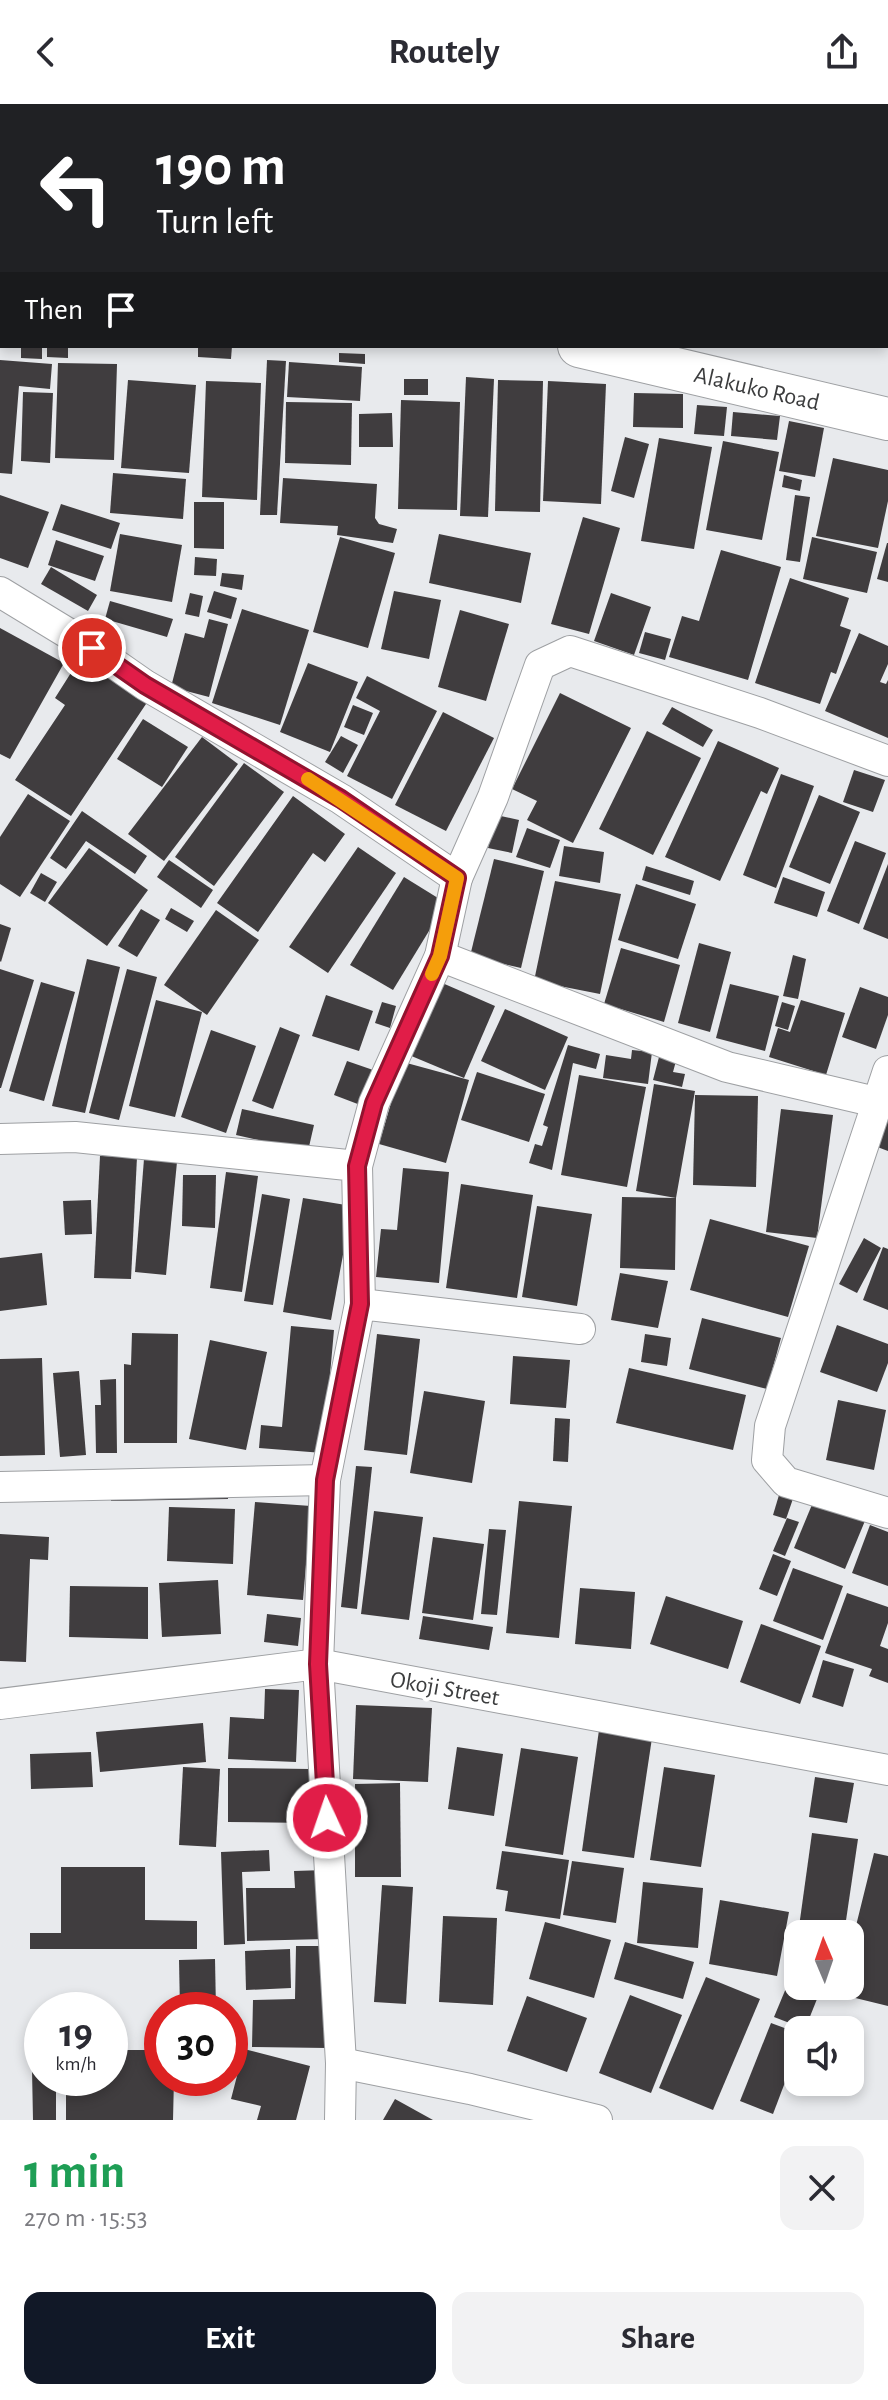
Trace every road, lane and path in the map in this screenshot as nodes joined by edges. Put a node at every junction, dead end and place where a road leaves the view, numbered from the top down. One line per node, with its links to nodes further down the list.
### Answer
1 (587, 348): 2 (main road, Alakuko Road)
2 (888, 419)
3 (0, 592): 5 (street)
4 (888, 761): 5 (street)
5 (457, 878): 6 (street)
6 (440, 956): 8 (street); 10 (street)
7 (888, 1071): 8 (street)
8 (876, 1102): 15 (street)
9 (0, 1139): 10 (street)
10 (357, 1166): 11 (street)
11 (360, 1304): 12 (street); 13 (street)
12 (580, 1329)
13 (325, 1480): 14 (street); 16 (street)
14 (0, 1487)
15 (888, 1513)
16 (318, 1664): 17 (street, Okoji Street); 18 (street, Okoji Street); 19 (street)
17 (0, 1704)
18 (888, 1770)
19 (341, 2063): 20 (street); 21 (street)
20 (340, 2120)
21 (597, 2120)

